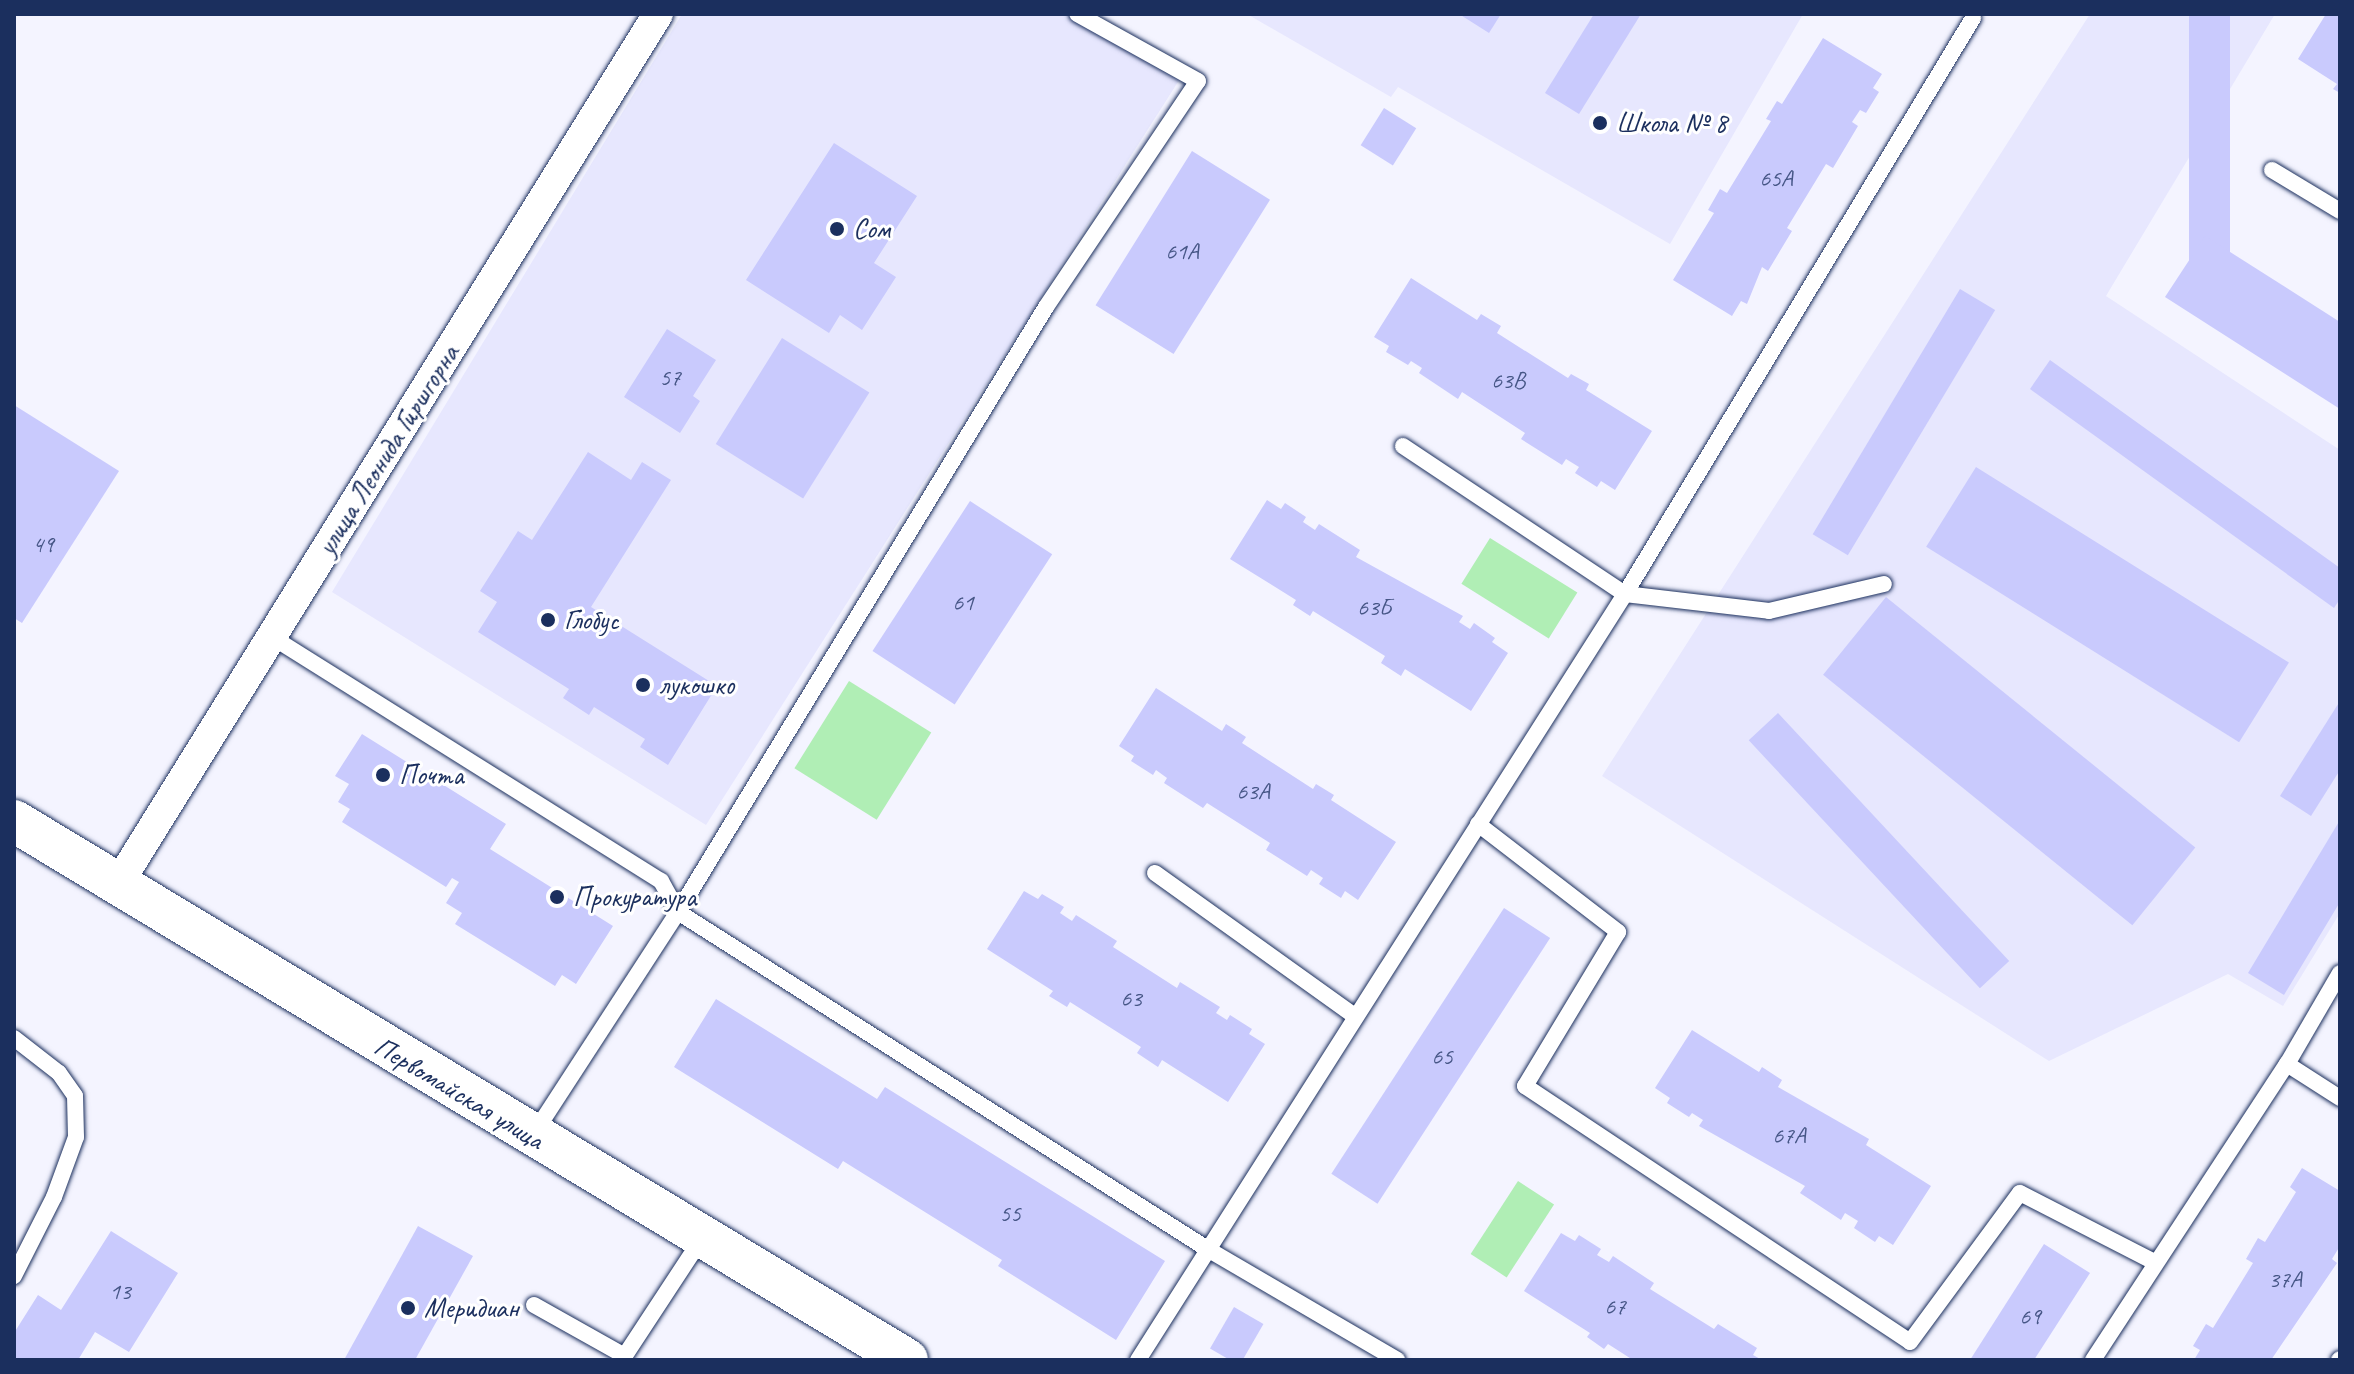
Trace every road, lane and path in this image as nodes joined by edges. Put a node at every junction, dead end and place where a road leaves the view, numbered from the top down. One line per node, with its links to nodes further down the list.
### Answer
1 (658, 14): 9 (street, улица Леонида Гиршгорна)
2 (1077, 14): 14 (lane)
3 (1973, 18): 8 (lane)
4 (2272, 170): 5 (lane)
5 (2340, 211)
6 (1403, 446): 8 (lane)
7 (1884, 584): 8 (lane)
8 (1625, 594): 11 (lane)
9 (272, 637): 13 (street, улица Леонида Гиршгорна); 14 (lane)
10 (14, 821): 13 (main road, Первомайская улица)
11 (1478, 824): 16 (lane); 23 (lane)
12 (1155, 873): 16 (lane)
13 (118, 884): 20 (main road, Первомайская улица)
14 (678, 912): 20 (lane); 22 (lane)
15 (2340, 973): 18 (lane)
16 (1355, 1016): 22 (lane)
17 (14, 1038): 24 (lane)
18 (2287, 1064): 19 (lane); 23 (lane)
19 (2340, 1098)
20 (532, 1137): 21 (main road, Первомайская улица)
21 (703, 1237): 26 (main road, Первомайская улица); 27 (lane)
22 (1209, 1250): 28 (lane); 29 (lane)
23 (2154, 1262): 30 (lane)
24 (14, 1276)
25 (534, 1305): 27 (lane)
26 (891, 1356)
27 (623, 1358)
28 (1138, 1360)
29 (1397, 1360)
30 (2093, 1360)

